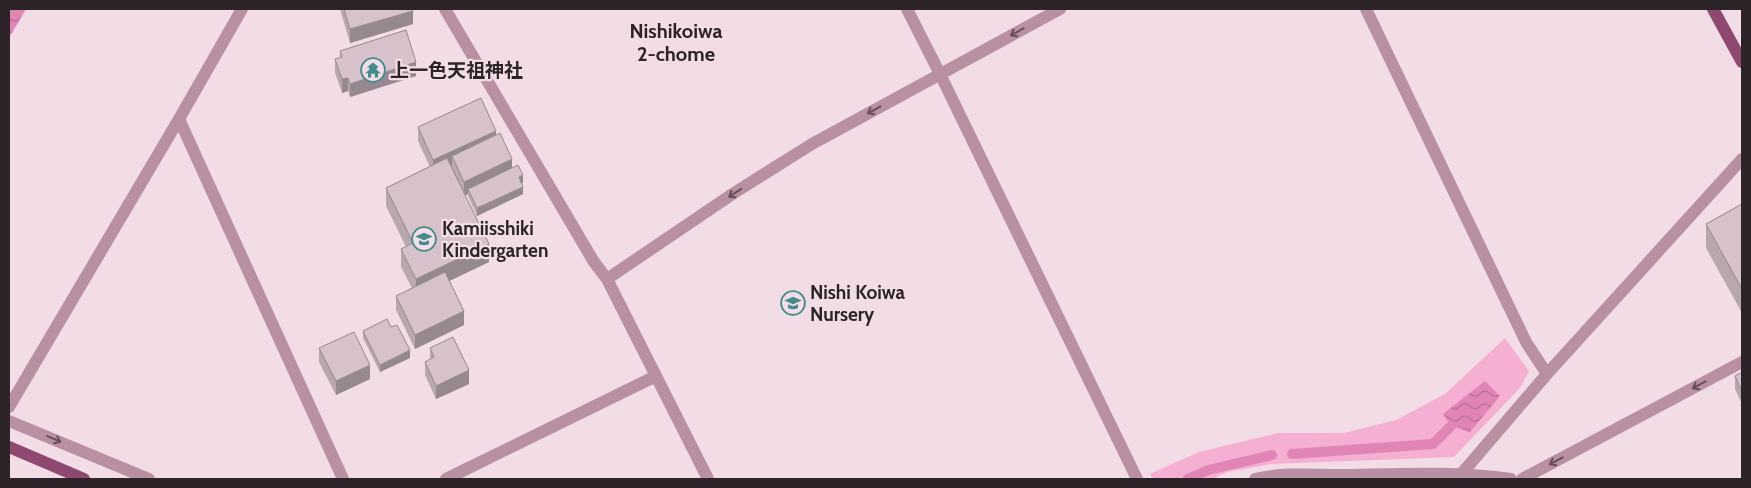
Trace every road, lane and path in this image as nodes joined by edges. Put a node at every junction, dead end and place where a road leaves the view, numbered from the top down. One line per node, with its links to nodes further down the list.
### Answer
1 (242, 9): 9 (street)
2 (445, 9): 11 (street)
3 (907, 9): 8 (street)
4 (1060, 9): 8 (street, one-way to 8)
5 (1366, 9): 13 (street)
6 (1713, 9): 7 (main road)
7 (1742, 62)
8 (940, 74): 11 (street, one-way to 11); 24 (street)
9 (179, 119): 15 (street); 21 (street)
10 (1742, 159): 13 (street)
11 (607, 280): 14 (street)
12 (1742, 362): 27 (street, one-way to 27)
13 (1547, 374): 18 (street)
14 (656, 376): 22 (street); 23 (street)
15 (9, 407)
16 (9, 420): 20 (street, one-way to 20)
17 (9, 447): 19 (main road)
18 (1459, 477): 25 (street); 26 (street)
19 (84, 479)
20 (149, 479)
21 (343, 479)
22 (446, 479)
23 (708, 479)
24 (1137, 479)
25 (1255, 479)
26 (1511, 479)
27 (1522, 479)

